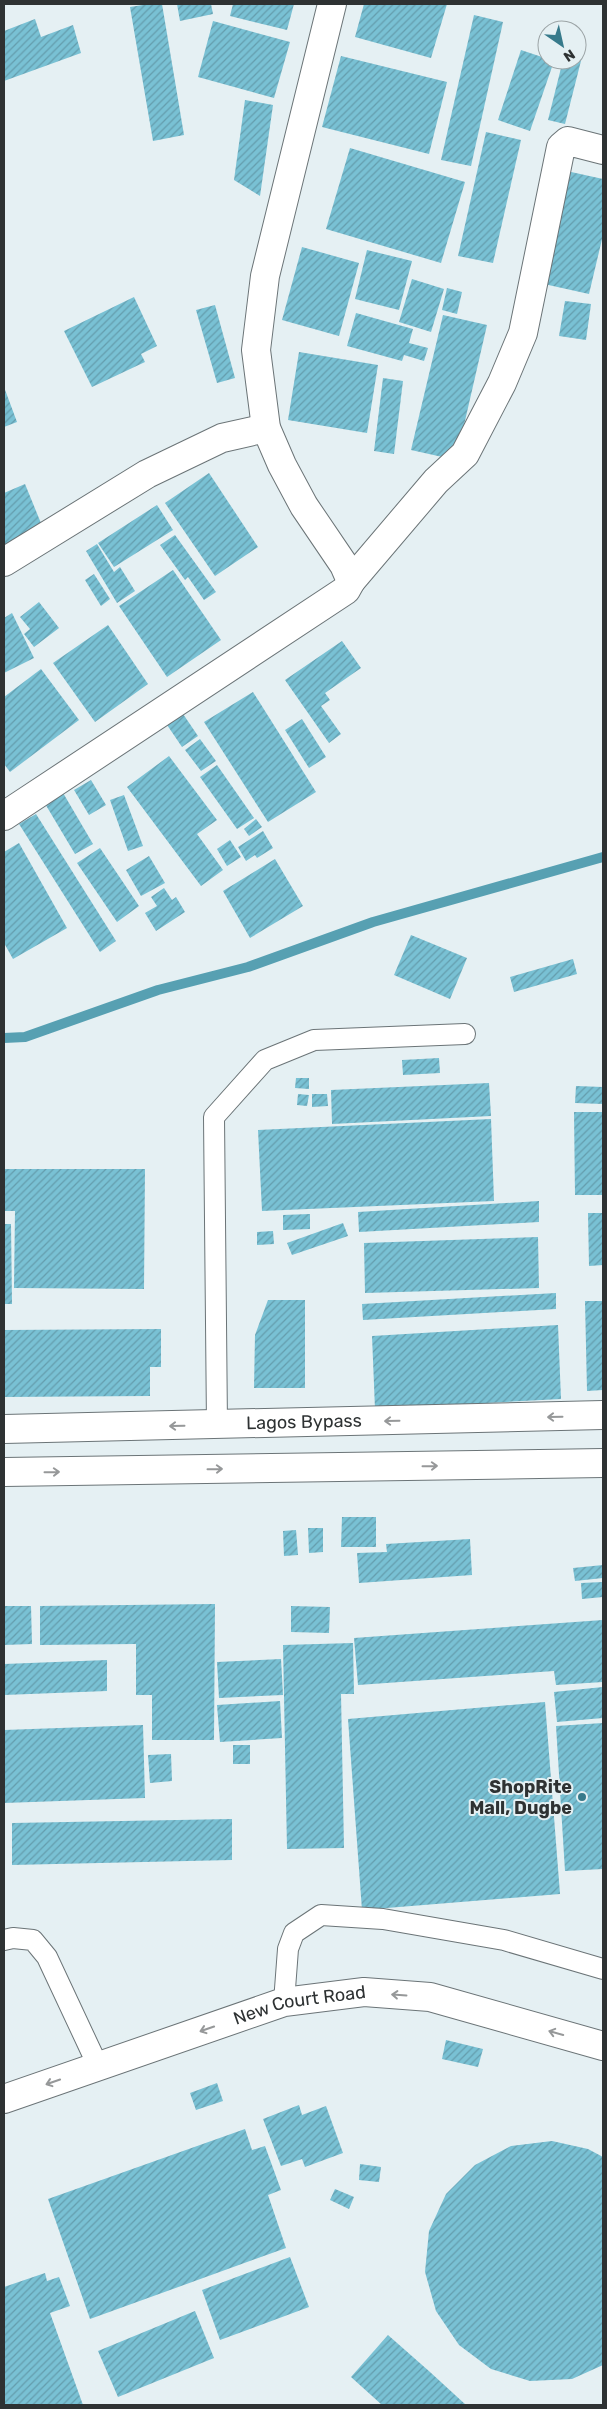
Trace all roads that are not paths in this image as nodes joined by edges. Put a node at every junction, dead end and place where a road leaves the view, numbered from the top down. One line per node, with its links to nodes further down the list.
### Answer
1 (332, 4): 3 (street)
2 (603, 150): 5 (street)
3 (266, 428): 4 (street); 5 (street)
4 (4, 562)
5 (350, 581): 6 (street)
6 (4, 816)
7 (465, 1034): 9 (lane)
8 (603, 1416): 9 (street, Lagos Bypass, one-way to 9)
9 (217, 1425): 10 (street, Lagos Bypass, one-way to 10)
10 (4, 1429)
11 (603, 1463): 12 (street, one-way to 11)
12 (4, 1472)
13 (4, 1940): 17 (lane)
14 (603, 1970): 15 (lane)
15 (284, 2002): 16 (street, New Court Road, one-way to 15); 17 (street, New Court Road, one-way to 17)
16 (603, 2046)
17 (98, 2066): 18 (street, New Court Road, one-way to 18)
18 (4, 2099)

